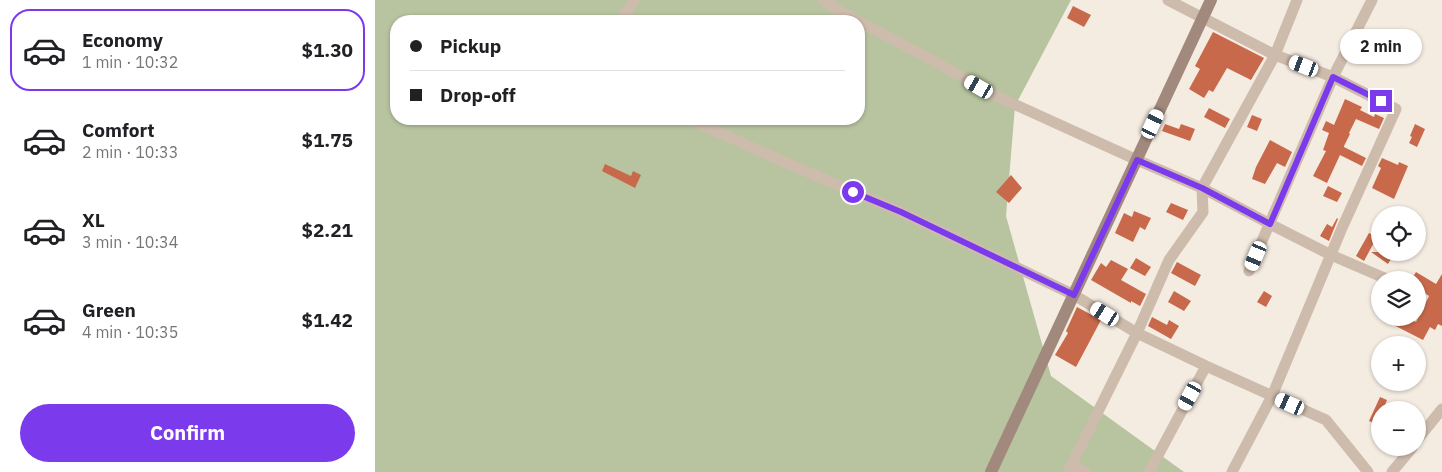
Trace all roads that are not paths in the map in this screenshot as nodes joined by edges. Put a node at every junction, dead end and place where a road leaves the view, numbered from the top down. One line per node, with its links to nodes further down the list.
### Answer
1 (634, 0): 7 (street)
2 (823, 0): 8 (street)
3 (1168, 0): 9 (street)
4 (1211, 0): 9 (street)
5 (1297, 0): 11 (street)
6 (1372, 0): 12 (street)
7 (625, 15)
8 (847, 15)
9 (1203, 18): 11 (street); 14 (street)
10 (865, 25): 14 (street)
11 (1275, 55): 12 (street); 15 (street)
12 (1333, 77): 16 (street); 17 (street)
13 (702, 125): 20 (street)
14 (1137, 160): 15 (street); 20 (street)
15 (1202, 188): 16 (street); 21 (street)
16 (1270, 224): 17 (street); 18 (street)
17 (1331, 254): 19 (street); 23 (street)
18 (1249, 271)
19 (1371, 272)
20 (1074, 295): 21 (street); 28 (street)
21 (1137, 333): 22 (street); 27 (street)
22 (1206, 366): 23 (street); 30 (street)
23 (1272, 396): 31 (street); 32 (street)
24 (1442, 409): 25 (street)
25 (1426, 429)
26 (1405, 456): 33 (street)
27 (1070, 469): 29 (street)
28 (991, 472)
29 (1086, 472)
30 (1149, 472)
31 (1232, 472)
32 (1368, 472)
33 (1392, 472)

